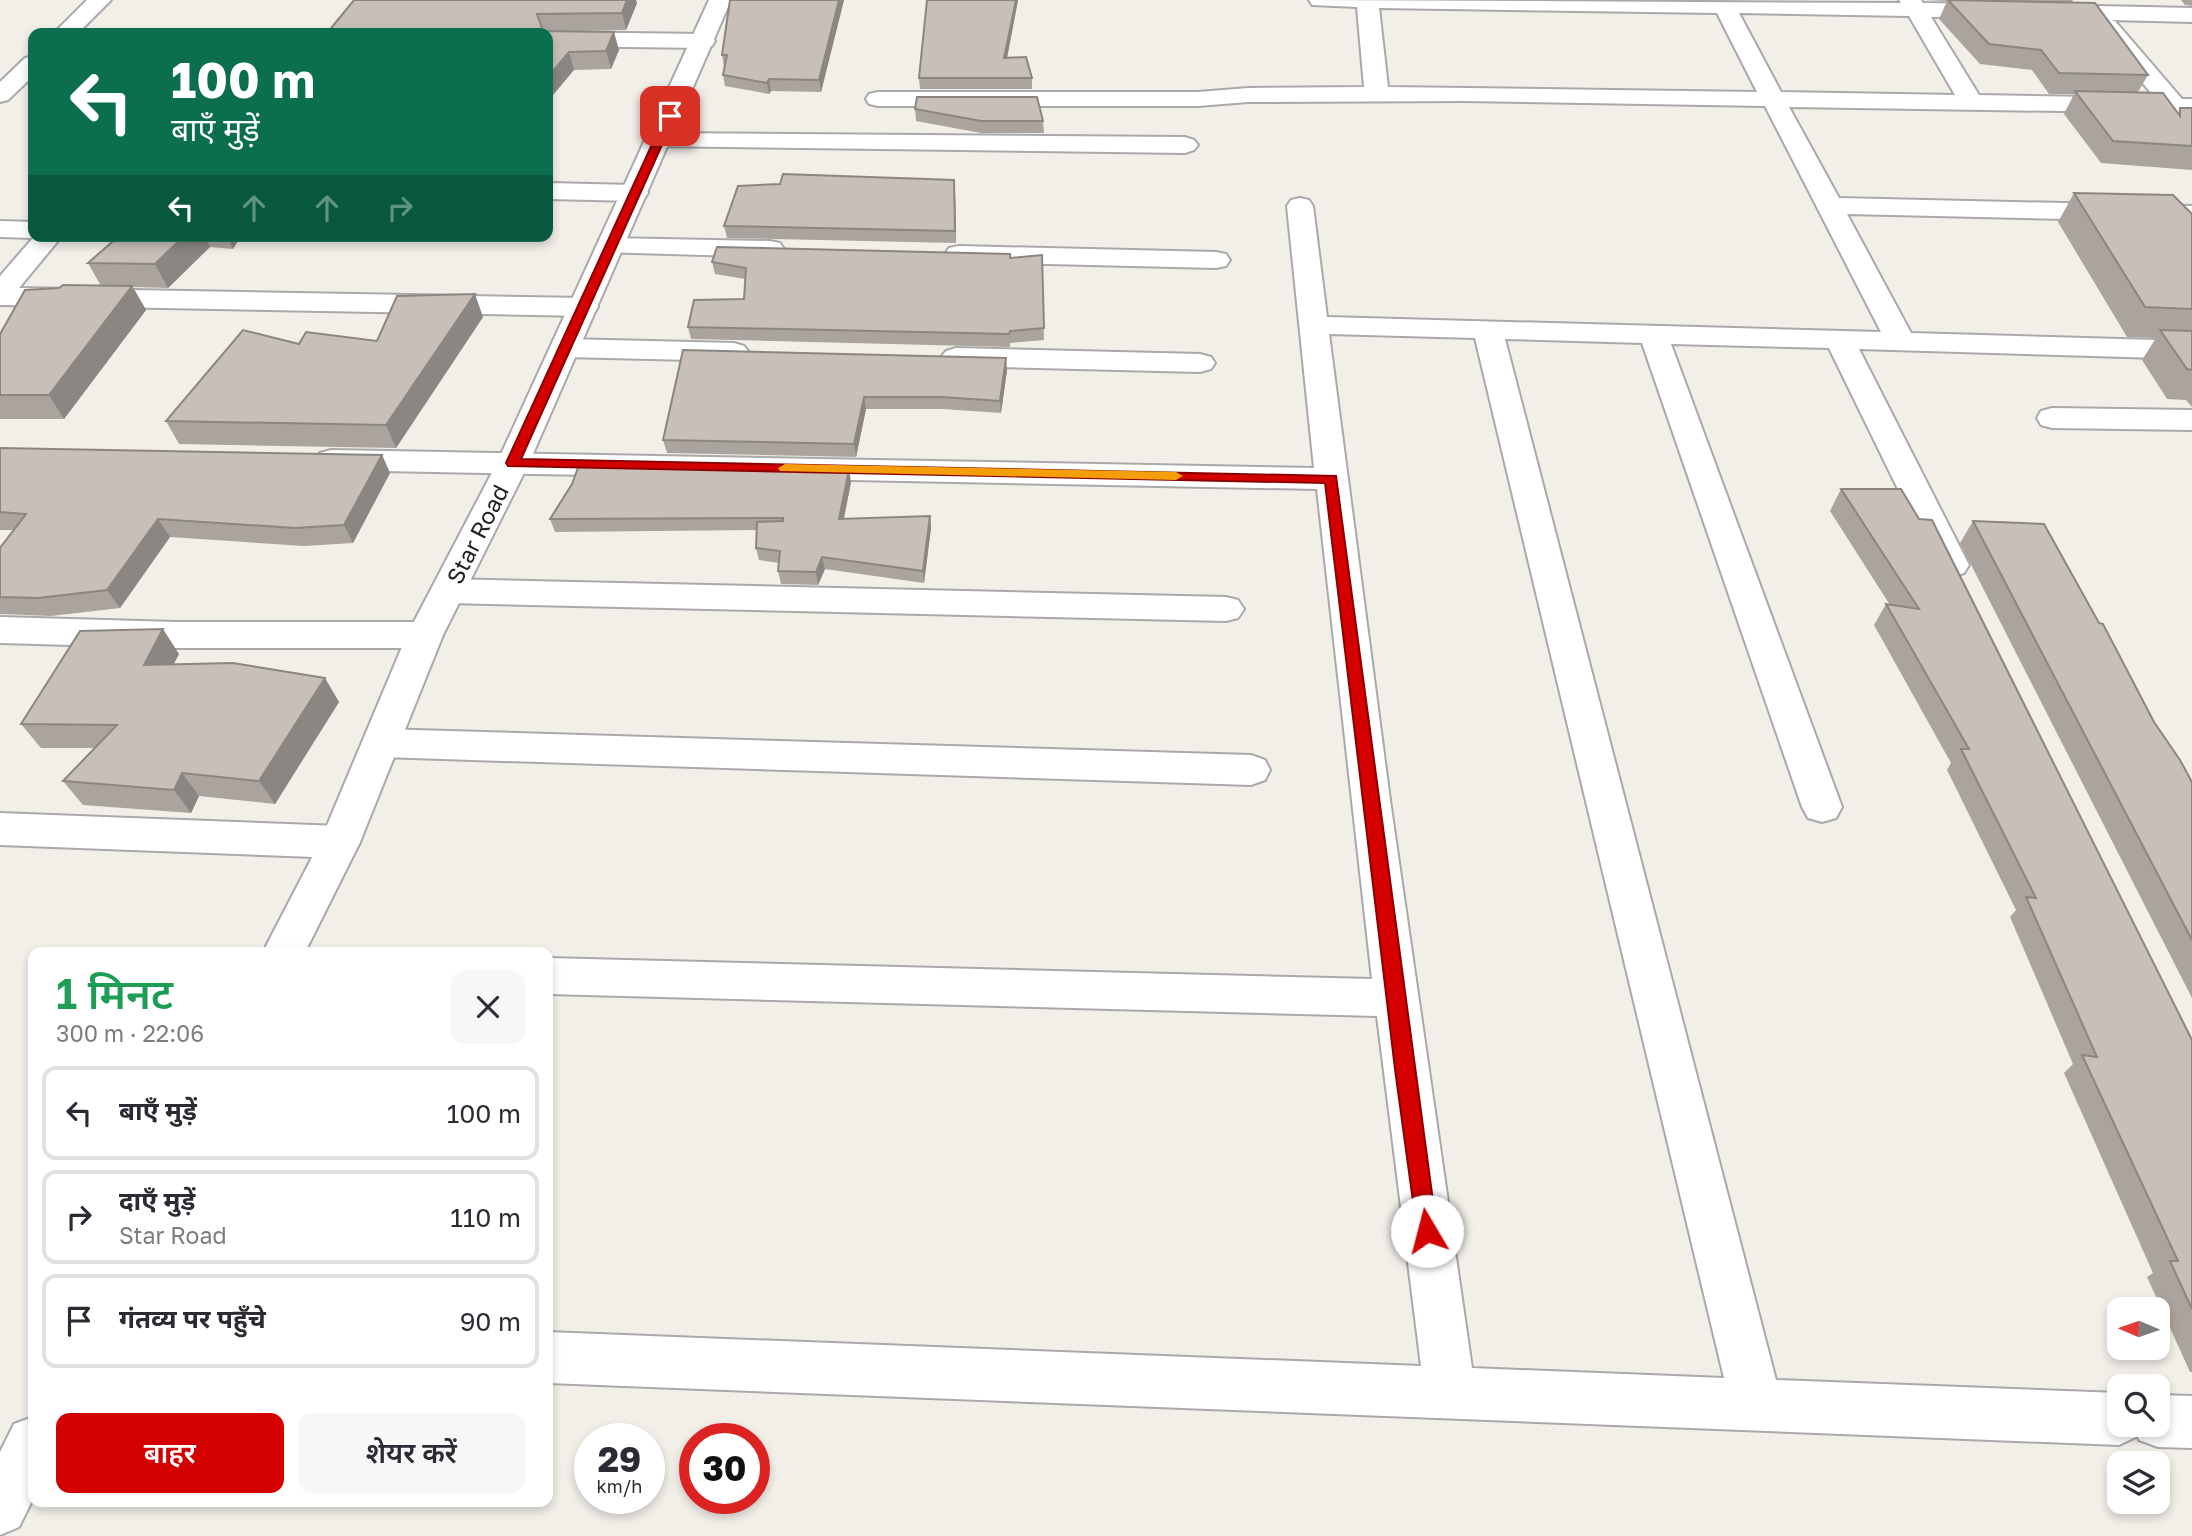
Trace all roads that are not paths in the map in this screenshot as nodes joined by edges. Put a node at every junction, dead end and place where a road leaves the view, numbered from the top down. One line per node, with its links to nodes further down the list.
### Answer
1 (100, 0): 10 (street)
2 (720, 0): 12 (street, Star Road)
3 (1320, 0): 4 (street)
4 (1368, 0): 5 (street); 15 (street)
5 (1544, 1): 6 (street)
6 (1722, 2): 7 (street); 17 (street)
7 (1913, 5): 8 (street); 18 (street)
8 (2091, 7): 9 (street); 19 (street)
9 (2192, 15)
10 (70, 28)
11 (553, 39): 12 (street)
12 (704, 41): 20 (street, Star Road)
13 (28, 68): 14 (street)
14 (0, 95)
15 (1377, 95): 16 (street); 17 (street)
16 (878, 99)
17 (1774, 99): 18 (street); 25 (street)
18 (1972, 103): 19 (street)
19 (2183, 106)
20 (658, 141): 21 (street); 23 (street, Star Road)
21 (1185, 145)
22 (553, 191): 23 (street)
23 (635, 193): 30 (street, Star Road)
24 (1300, 206): 36 (street)
25 (1830, 206): 26 (street); 40 (street)
26 (2192, 214)
27 (0, 229): 28 (street)
28 (28, 230)
29 (44, 242): 34 (street)
30 (611, 246): 31 (street); 35 (street, Star Road)
31 (790, 250)
32 (927, 253): 33 (street)
33 (1216, 260)
34 (0, 294): 35 (street)
35 (584, 307): 41 (street, Star Road)
36 (1314, 325): 37 (street); 50 (street)
37 (1488, 330): 38 (street); 66 (street)
38 (1653, 334): 39 (street); 58 (street)
39 (1839, 338): 40 (street); 52 (street)
40 (1900, 340): 42 (street)
41 (565, 348): 43 (street); 49 (street, Star Road)
42 (2192, 350)
43 (758, 353)
44 (924, 356): 45 (street)
45 (1200, 363)
46 (2052, 418): 47 (street)
47 (2192, 420)
48 (305, 459): 49 (street)
49 (513, 463): 50 (street); 51 (street, Star Road)
50 (1331, 479): 63 (street)
51 (448, 591): 53 (street); 55 (street, Star Road)
52 (1969, 600)
53 (1226, 609)
54 (0, 630): 55 (street)
55 (425, 635): 56 (street, Star Road)
56 (381, 743): 57 (street); 60 (street, Star Road)
57 (1251, 770)
58 (1822, 807)
59 (0, 829): 60 (street)
60 (340, 842): 61 (street, Star Road)
61 (287, 947)
62 (553, 976): 63 (street)
63 (1395, 998): 65 (street)
64 (553, 1358): 65 (street)
65 (1450, 1392): 66 (street)
66 (1757, 1405): 67 (street)
67 (2107, 1419)
68 (2170, 1421): 69 (street)
69 (2192, 1422)
70 (28, 1453): 71 (street)
71 (0, 1508)

